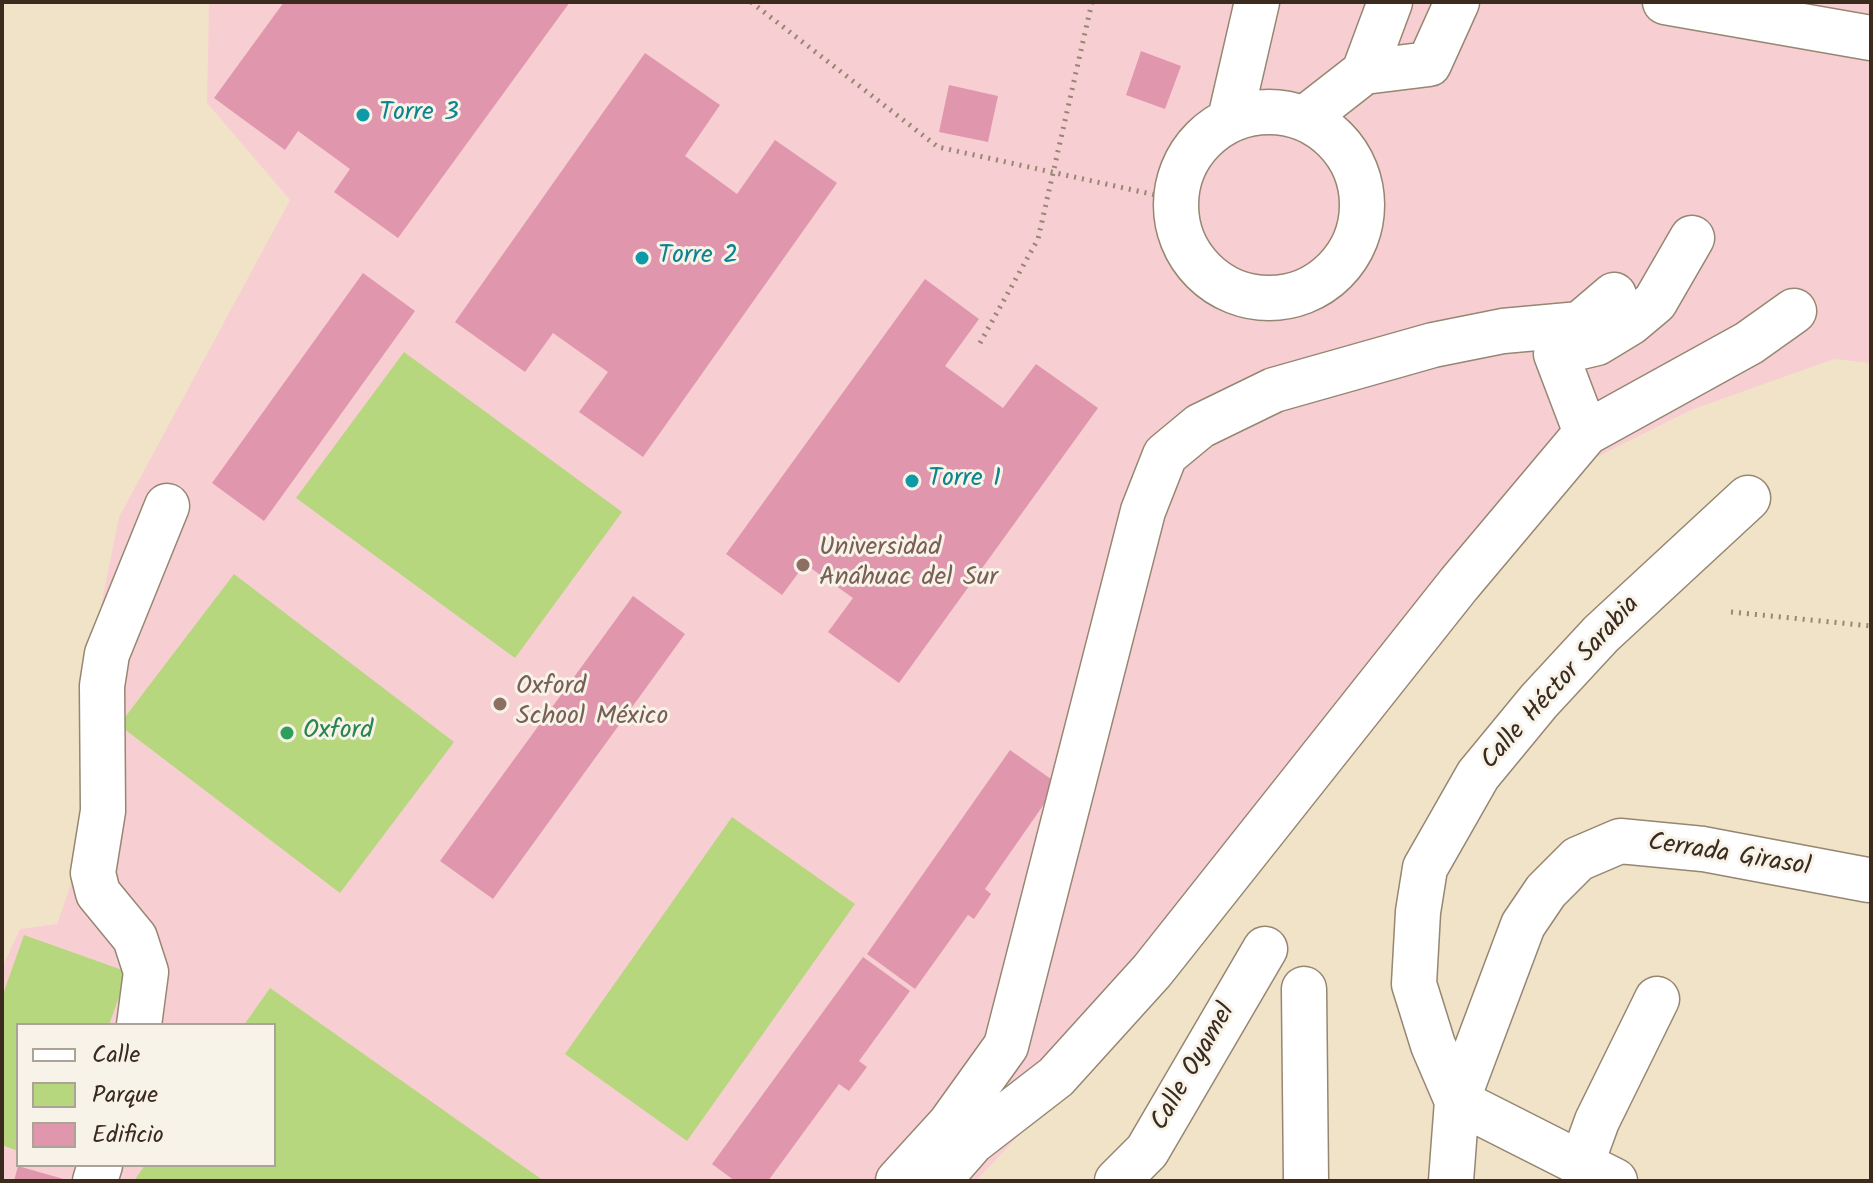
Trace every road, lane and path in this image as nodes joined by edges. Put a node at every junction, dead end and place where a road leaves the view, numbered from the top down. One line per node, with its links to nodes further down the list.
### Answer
1 (751, 2): 11 (path)
2 (1092, 2): 11 (path)
3 (1257, 2): 10 (street)
4 (1457, 2): 8 (street)
5 (1665, 2): 7 (street)
6 (1380, 10): 8 (street)
7 (1871, 38)
8 (1364, 72): 9 (street)
9 (1305, 118): 10 (street); 12 (street)
10 (1230, 119): 12 (street)
11 (1055, 173): 12 (path); 16 (path)
12 (1174, 199)
13 (1692, 238): 14 (street)
14 (1634, 298): 17 (street); 18 (street)
15 (1794, 311): 19 (street)
16 (980, 343)
17 (1500, 346): 18 (street); 29 (street)
18 (1556, 354): 19 (street)
19 (1586, 433): 30 (street)
20 (1748, 498): 31 (street, Calle Héctor Sarabia)
21 (167, 506): 28 (street)
22 (1731, 612): 23 (path)
23 (1871, 626)
24 (1870, 882): 31 (street, Cerrada Girasol)
25 (1265, 949): 36 (street, Calle Oyamel)
26 (1304, 989): 33 (street)
27 (1657, 999): 32 (street)
28 (139, 1023)
29 (1006, 1046): 30 (street); 34 (street)
30 (1056, 1077): 35 (street)
31 (1457, 1101): 32 (street); 37 (street, Calle Héctor Sarabia)
32 (1598, 1173)
33 (1303, 1178)
34 (898, 1181)
35 (938, 1181)
36 (1117, 1181)
37 (1451, 1181)

